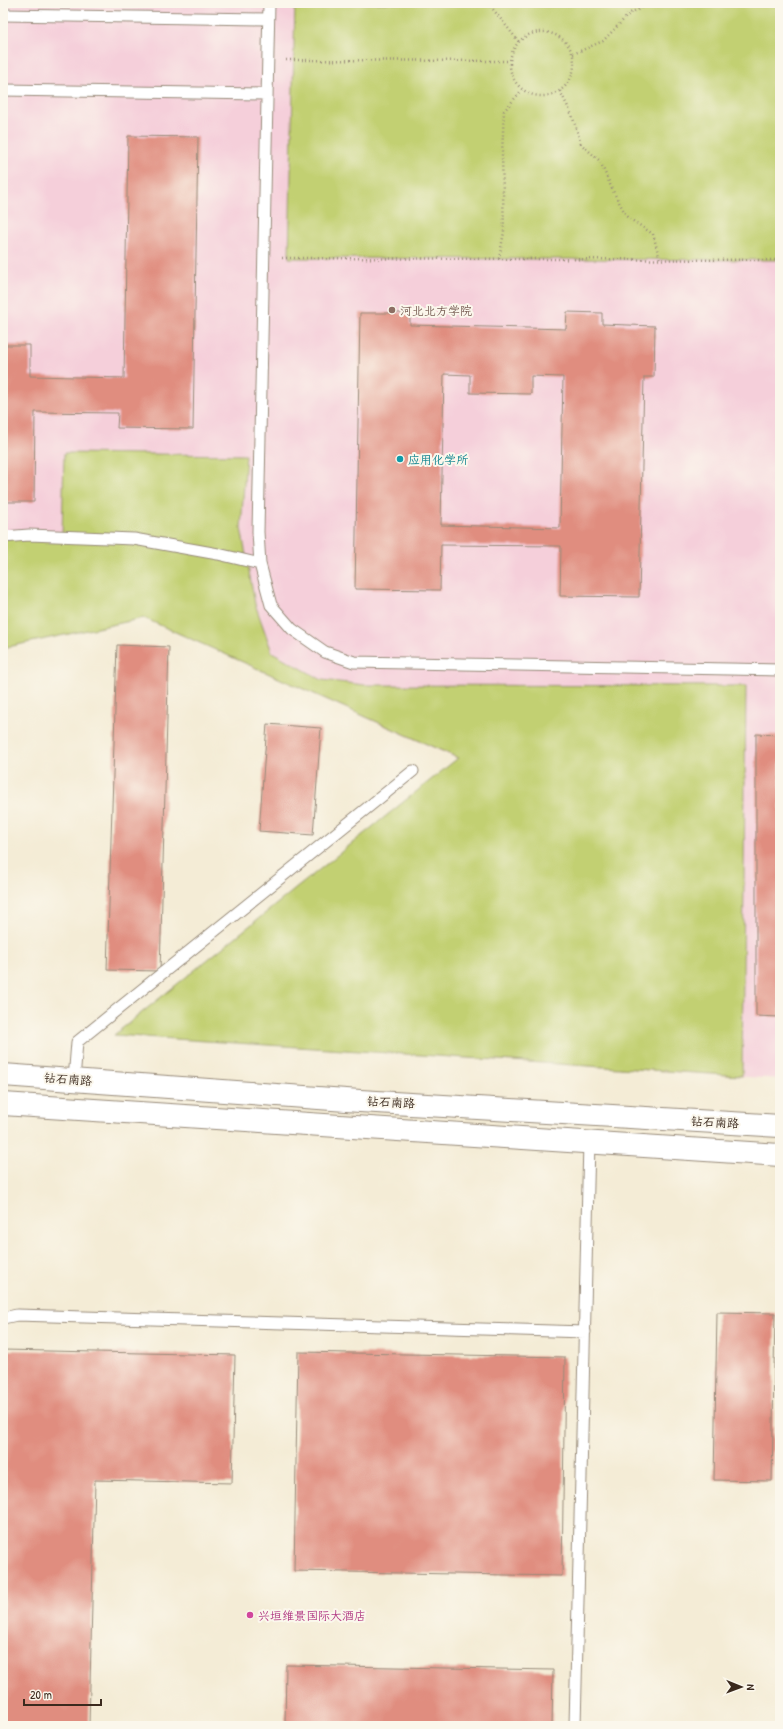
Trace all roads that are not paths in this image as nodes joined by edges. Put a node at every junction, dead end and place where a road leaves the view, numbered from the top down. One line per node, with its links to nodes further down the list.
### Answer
1 (269, 3): 3 (lane)
2 (3, 15): 3 (lane)
3 (268, 19): 5 (lane)
4 (3, 90): 5 (lane)
5 (267, 94): 7 (lane)
6 (3, 538): 7 (lane)
7 (260, 564): 8 (lane)
8 (780, 670)
9 (413, 771): 11 (lane)
10 (3, 1075): 11 (main road, 钻石南路)
11 (74, 1080): 13 (main road, 钻石南路)
12 (3, 1104): 14 (main road)
13 (780, 1126)
14 (589, 1142): 15 (main road); 17 (lane)
15 (780, 1155)
16 (3, 1318): 17 (lane)
17 (585, 1332): 18 (lane)
18 (575, 1726)

